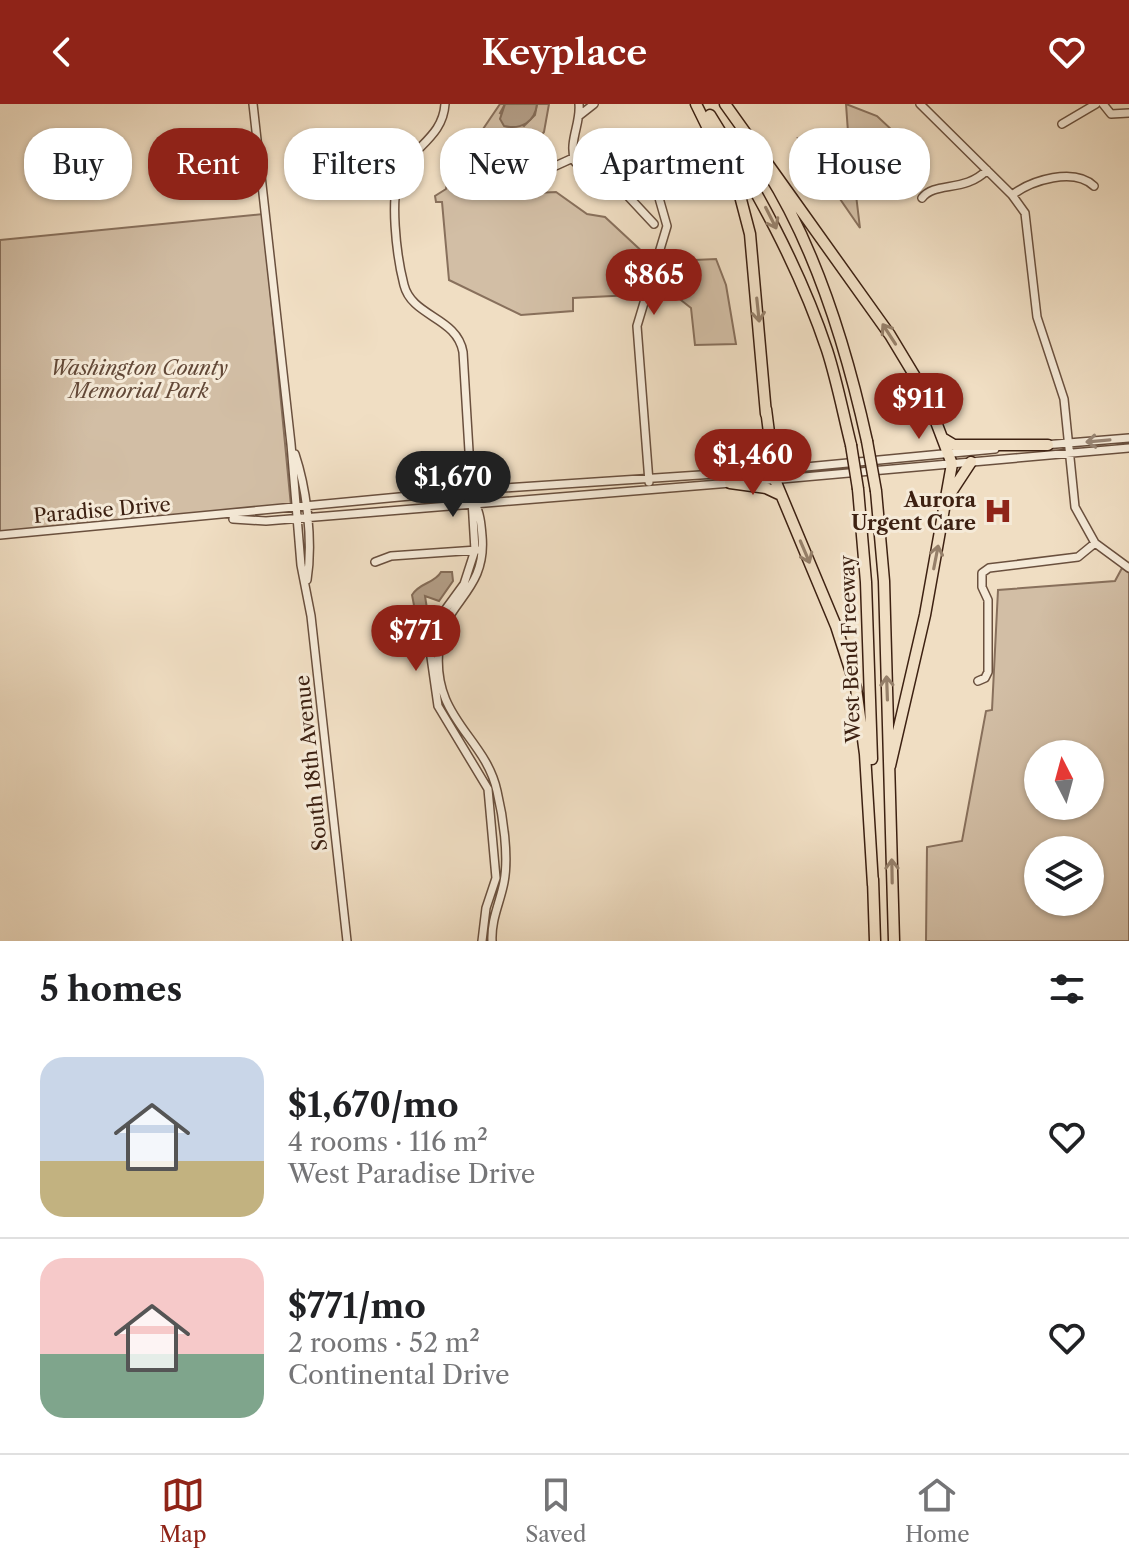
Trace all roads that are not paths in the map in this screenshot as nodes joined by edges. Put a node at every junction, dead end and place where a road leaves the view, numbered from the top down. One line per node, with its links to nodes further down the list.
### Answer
1 (253, 104): 44 (street, South 18th Avenue)
2 (445, 104): 15 (street)
3 (579, 104): 11 (street)
4 (594, 104): 11 (street)
5 (698, 104): 26 (highway, one-way to 26); 52 (highway, West Bend Freeway, one-way to 52, bridge)
6 (724, 104): 27 (highway, one-way to 6); 51 (highway, West Bend Freeway, one-way to 6, bridge)
7 (920, 104): 18 (street)
8 (1096, 104): 12 (street)
9 (1103, 104): 10 (street)
10 (1129, 113)
11 (580, 115): 13 (street)
12 (1062, 124)
13 (577, 128)
14 (573, 141): 16 (street)
15 (424, 146)
16 (573, 158): 17 (street)
17 (557, 165)
18 (987, 170): 20 (street); 21 (street)
19 (1094, 186): 21 (street)
20 (930, 192)
21 (1012, 195): 29 (street)
22 (394, 200): 40 (street)
23 (630, 200): 25 (street)
24 (660, 200): 37 (street)
25 (654, 224)
26 (766, 409): 35 (highway); 36 (highway)
27 (941, 435): 30 (highway); 33 (highway)
28 (1129, 438): 29 (street, one-way to 29)
29 (1069, 443): 30 (street); 32 (street)
30 (1048, 445): 33 (street)
31 (1129, 448): 32 (street)
32 (1069, 454): 34 (street); 46 (street)
33 (950, 459): 34 (street); 36 (street); 42 (highway)
34 (971, 462): 42 (highway)
35 (738, 473): 36 (street); 37 (street)
36 (774, 475): 38 (street); 41 (highway)
37 (649, 478): 39 (street); 40 (street)
38 (730, 483): 39 (street); 41 (highway)
39 (650, 488): 43 (street)
40 (473, 490): 43 (street); 44 (street)
41 (781, 495): 52 (highway, one-way to 52)
42 (947, 499): 51 (highway, one-way to 42)
43 (474, 501): 44 (street); 47 (street)
44 (300, 513): 45 (street, Paradise Drive); 53 (street, South 18th Avenue)
45 (0, 535)
46 (1095, 543): 49 (street); 50 (street)
47 (479, 550): 48 (street); 54 (street); 55 (street)
48 (375, 562)
49 (1129, 568)
50 (978, 681)
51 (890, 766): 57 (highway, West Bend Freeway, one-way to 51)
52 (873, 885): 56 (highway, West Bend Freeway)
53 (347, 941)
54 (482, 941)
55 (492, 941)
56 (875, 941)
57 (894, 941)

